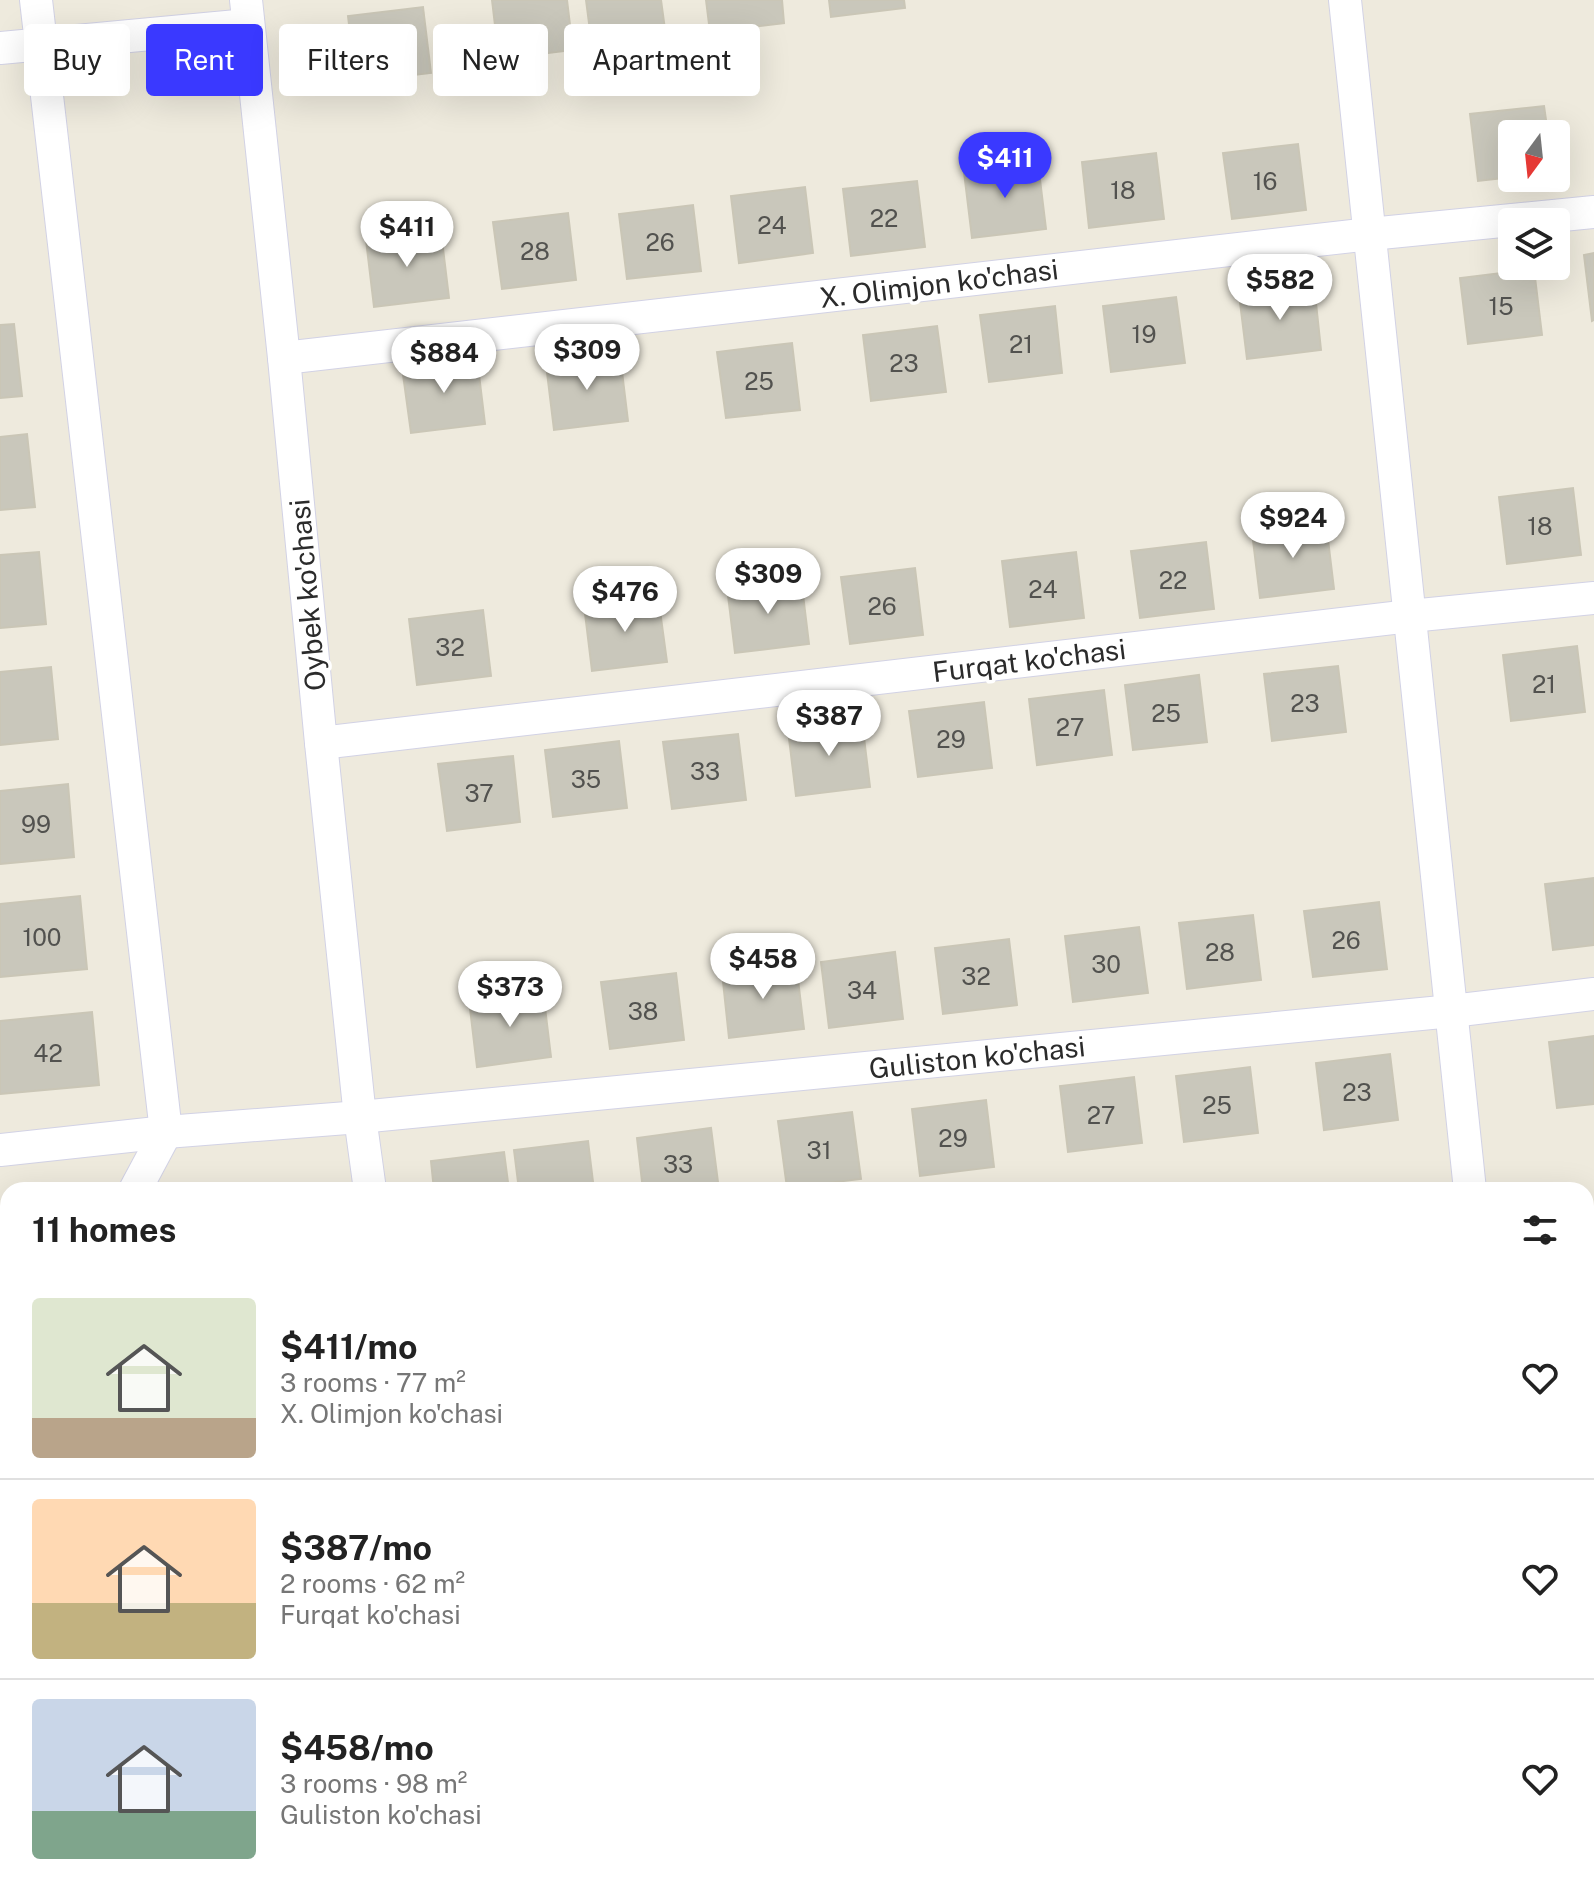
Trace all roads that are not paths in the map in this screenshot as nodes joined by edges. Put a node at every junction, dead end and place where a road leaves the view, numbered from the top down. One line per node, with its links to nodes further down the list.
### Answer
1 (36, 0): 4 (street)
2 (1345, 0): 10 (street)
3 (247, 13): 5 (street); 11 (street, Oybek ko'chasi)
4 (39, 24)
5 (130, 30)
6 (24, 45): 7 (street)
7 (0, 48)
8 (48, 96): 18 (street)
9 (1594, 212): 10 (street, X. Olimjon ko'chasi)
10 (1370, 234): 11 (street, X. Olimjon ko'chasi); 13 (street)
11 (284, 358): 14 (street, Oybek ko'chasi)
12 (1594, 598): 13 (street, Furqat ko'chasi)
13 (1410, 616): 14 (street, Furqat ko'chasi); 16 (street)
14 (321, 743): 17 (street, Oybek ko'chasi)
15 (1594, 994): 16 (street, Guliston ko'chasi)
16 (1452, 1011): 17 (street, Guliston ko'chasi); 22 (street)
17 (360, 1117): 18 (street, Guliston ko'chasi); 21 (street, Oybek ko'chasi)
18 (166, 1132): 19 (street, Guliston ko'chasi); 20 (street)
19 (0, 1150)
20 (139, 1182)
21 (369, 1182)
22 (1469, 1182)

